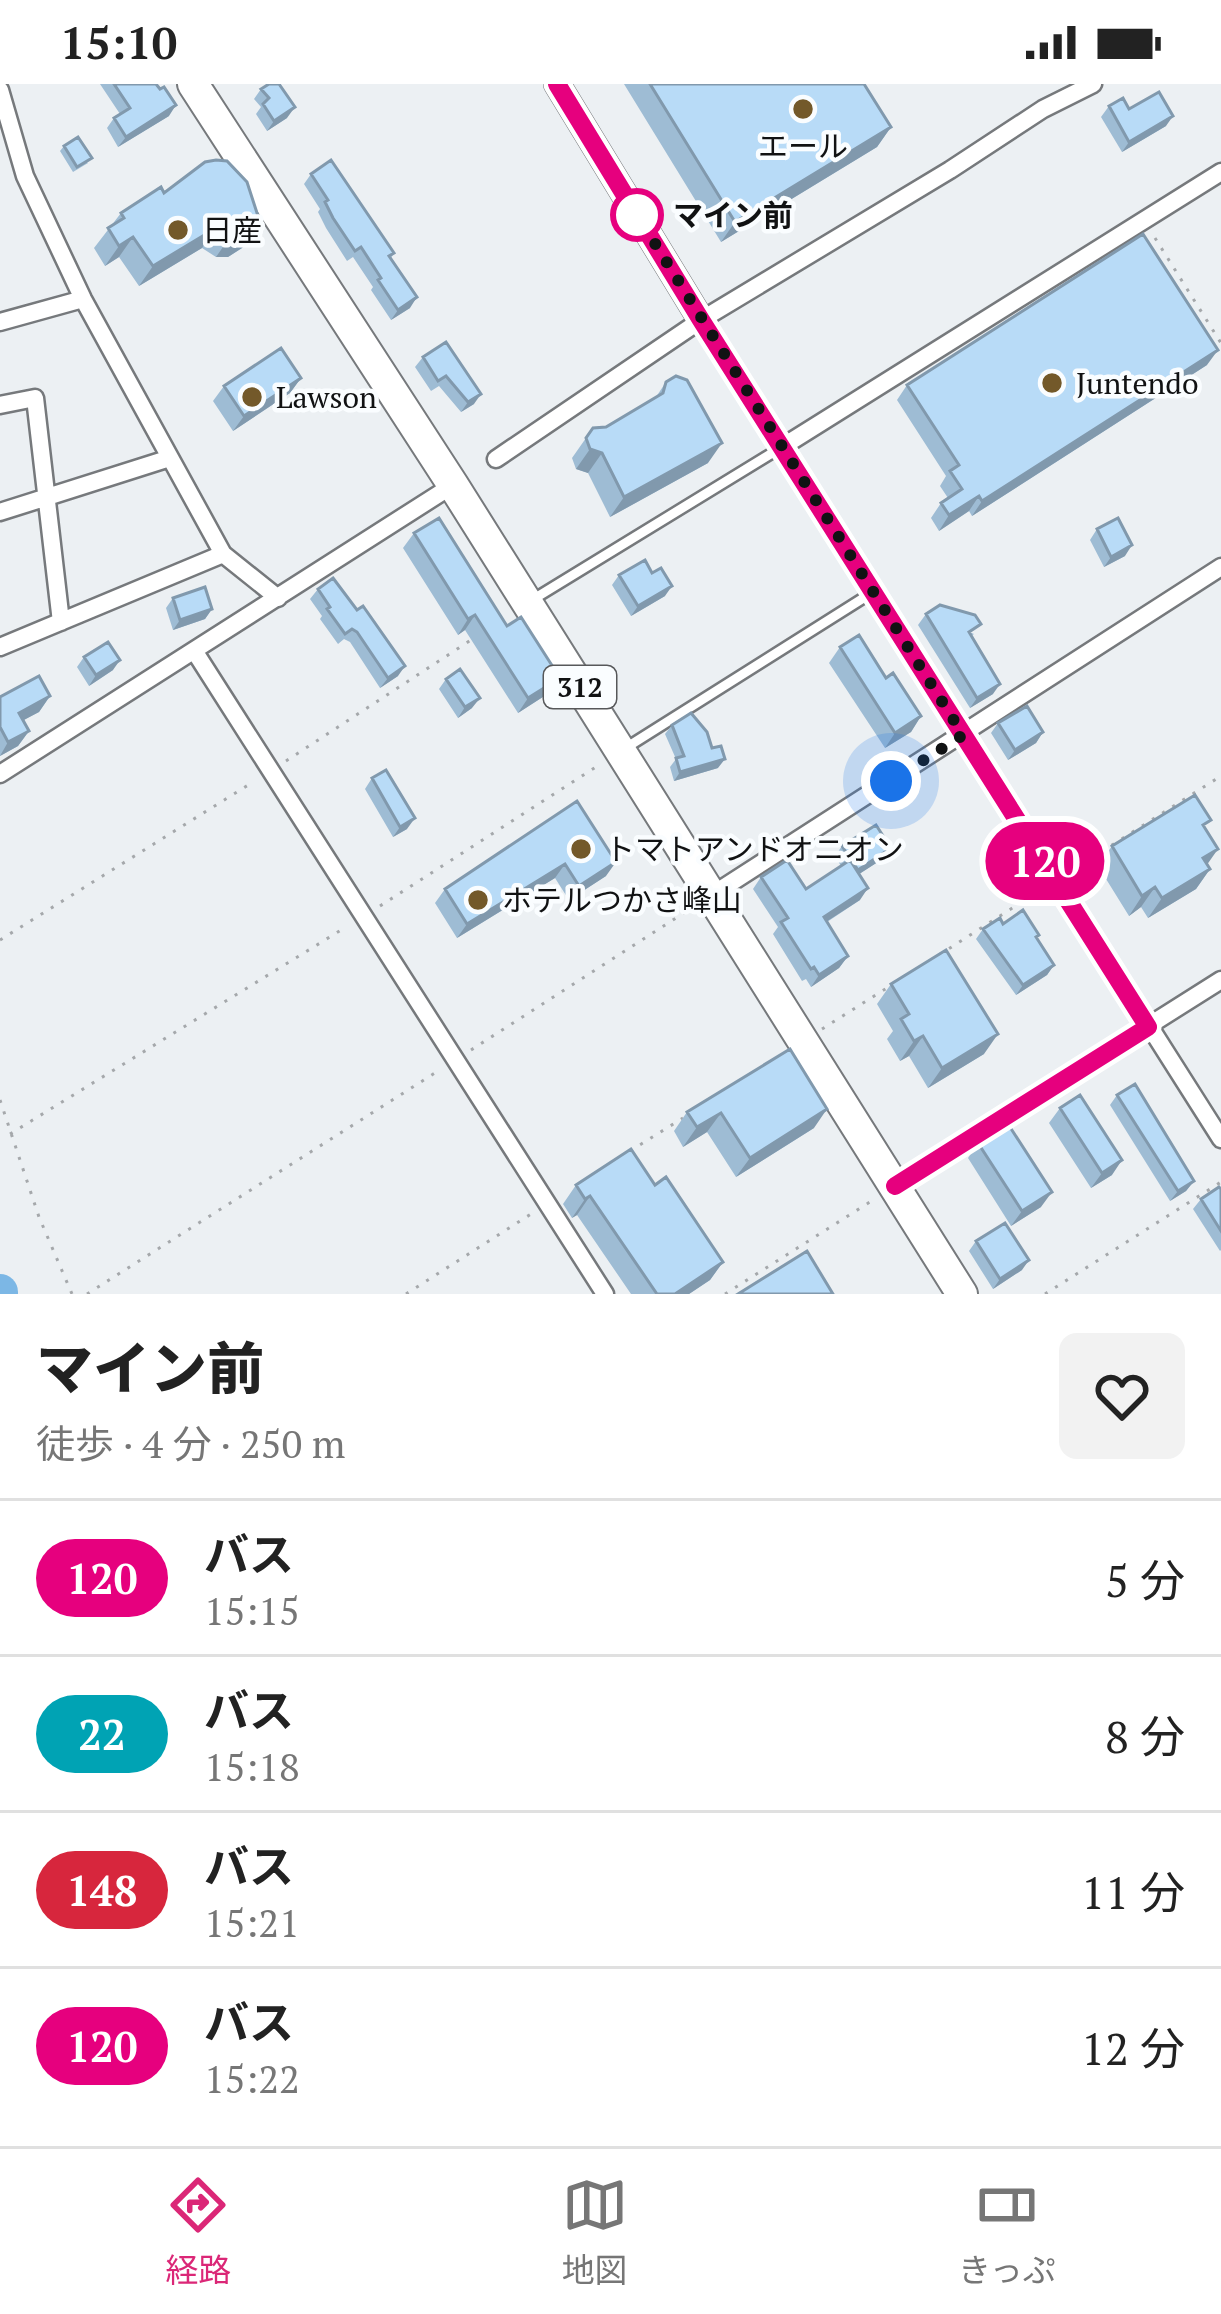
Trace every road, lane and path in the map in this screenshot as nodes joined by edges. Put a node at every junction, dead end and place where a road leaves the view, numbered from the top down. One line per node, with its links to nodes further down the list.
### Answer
1 (193, 84): 15 (highway, 312)
2 (557, 84): 8 (street)
3 (1093, 84): 8 (street)
4 (0, 90): 7 (street)
5 (1221, 172): 6 (street)
6 (1144, 221): 10 (path); 12 (street)
7 (83, 298): 9 (street); 13 (street)
8 (701, 320): 12 (street); 14 (street)
9 (0, 322)
10 (1221, 343)
11 (0, 405): 16 (street)
12 (782, 448): 20 (street); 22 (lane)
13 (170, 458): 16 (street); 18 (street)
14 (496, 459)
15 (453, 485): 21 (street); 22 (highway, 312)
16 (46, 498): 17 (street); 23 (street)
17 (0, 512)
18 (223, 554): 21 (street); 23 (street)
19 (1221, 567): 26 (street)
20 (873, 592): 26 (street); 27 (lane)
21 (278, 598): 25 (street)
22 (527, 603): 27 (highway, 312)
23 (61, 622): 24 (street)
24 (0, 647)
25 (195, 652): 28 (street); 32 (street)
26 (963, 735): 30 (street); 31 (street)
27 (621, 751): 31 (highway, 312); 32 (path)
28 (0, 773)
29 (1221, 776): 30 (path)
30 (1057, 880): 33 (path); 36 (street)
31 (712, 895): 37 (highway, 312); 38 (path)
32 (364, 916): 38 (street); 41 (path)
33 (940, 954)
34 (902, 979): 37 (path)
35 (1221, 980): 36 (street)
36 (1148, 1027): 42 (street); 45 (street)
37 (804, 1040): 45 (highway, 312)
38 (457, 1060): 46 (street); 48 (path)
39 (0, 1100): 41 (path)
40 (686, 1116): 43 (path)
41 (10, 1135): 47 (path)
42 (1221, 1139)
43 (626, 1153)
44 (1221, 1182): 53 (path)
45 (895, 1186): 51 (path); 52 (highway, 312)
46 (548, 1203): 49 (path); 50 (street)
47 (72, 1294)
48 (87, 1294)
49 (406, 1294)
50 (605, 1294)
51 (725, 1294)
52 (962, 1294)
53 (1046, 1294)

